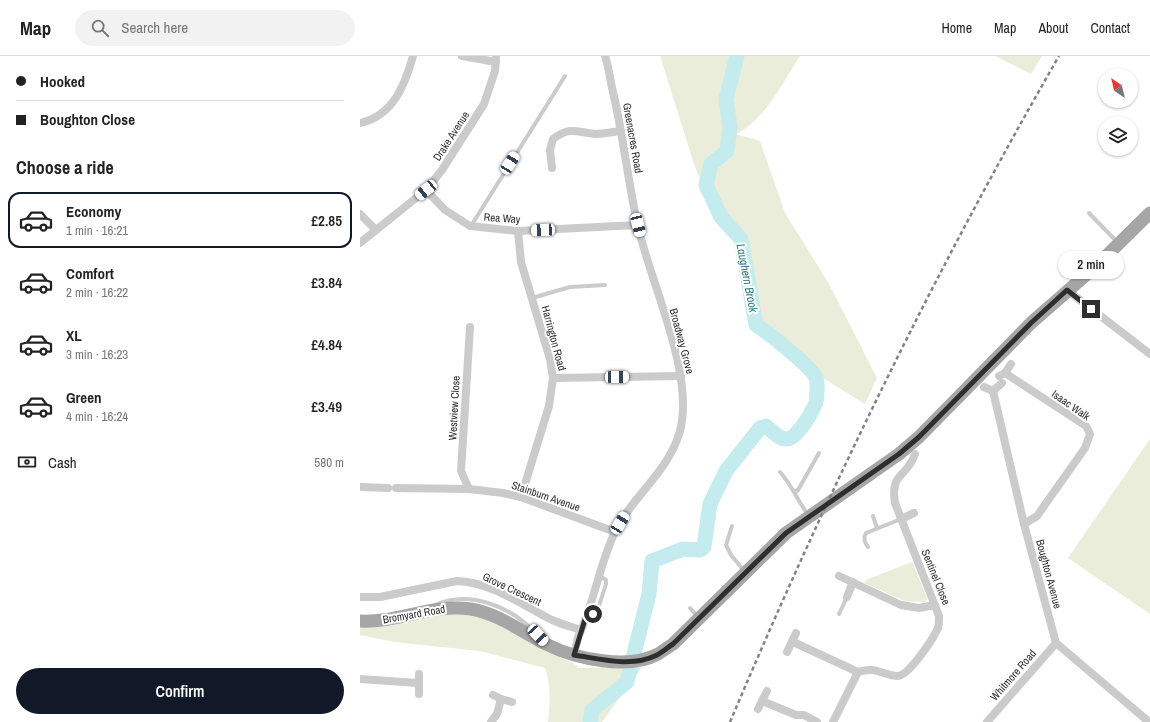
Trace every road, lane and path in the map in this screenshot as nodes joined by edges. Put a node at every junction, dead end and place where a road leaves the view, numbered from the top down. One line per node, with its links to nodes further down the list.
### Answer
1 (413, 56): 6 (street)
2 (462, 56): 4 (street)
3 (605, 56): 7 (street, Greenacres Road)
4 (496, 59): 9 (street, Drake Avenue)
5 (565, 76): 14 (lane)
6 (360, 123)
7 (621, 131): 8 (street); 13 (street, Greenacres Road)
8 (552, 168)
9 (426, 190): 14 (street, Rea Way); 15 (street, Drake Avenue)
10 (1089, 213): 18 (lane)
11 (1150, 213): 18 (main road, Bromyard Road)
12 (360, 214): 15 (street)
13 (638, 225): 16 (street, Rea Way); 25 (street, Broadway Grove)
14 (470, 226): 16 (street, Rea Way)
15 (376, 230): 17 (street, Drake Avenue)
16 (518, 231): 21 (street, Harrington Road)
17 (360, 243)
18 (1119, 244): 20 (main road, Bromyard Road)
19 (605, 285): 21 (lane)
20 (1067, 290): 23 (street); 30 (main road, Bromyard Road)
21 (532, 298): 27 (street, Harrington Road)
22 (470, 327): 34 (street, Westview Close)
23 (1150, 354)
24 (1011, 364): 26 (street)
25 (681, 376): 27 (street); 44 (street, Broadway Grove)
26 (1002, 377): 29 (street); 41 (street, Isaac Walk)
27 (553, 378): 36 (street, Harrington Road)
28 (984, 387): 29 (street)
29 (993, 391): 41 (street, Boughton Avenue)
30 (914, 449): 38 (main road, Bromyard Road); 40 (street, Sentinel Close)
31 (819, 453): 35 (lane)
32 (780, 472): 35 (lane)
33 (360, 487): 34 (street, Stainburn Avenue)
34 (470, 489): 36 (street, Stainburn Avenue)
35 (794, 492): 38 (lane)
36 (521, 497): 44 (street, Stainburn Avenue)
37 (914, 514): 40 (street)
38 (809, 516): 46 (main road, Bromyard Road)
39 (872, 516): 43 (lane)
40 (901, 519): 43 (lane); 51 (street, Sentinel Close)
41 (1024, 524): 59 (street, Boughton Avenue)
42 (732, 526): 46 (lane)
43 (877, 528): 45 (lane)
44 (615, 532): 56 (street, Broadway Grove)
45 (868, 547)
46 (745, 572): 54 (main road, Bromyard Road)
47 (839, 576): 48 (street)
48 (853, 582): 50 (street); 51 (street)
49 (360, 597): 56 (street, Grove Crescent)
50 (847, 597): 53 (lane)
51 (935, 605): 62 (street, Sentinel Close)
52 (690, 608): 54 (lane)
53 (839, 614)
54 (699, 618): 61 (main road, Bromyard Road)
55 (360, 621): 61 (main road, Bromyard Road)
56 (581, 630): 61 (street, Broadway Grove)
57 (796, 633): 58 (street)
58 (793, 642): 60 (street); 62 (street)
59 (1056, 643): 76 (street, Whitmore Road); 77 (street)
60 (787, 652)
61 (574, 655)
62 (858, 672): 75 (street)
63 (418, 674): 65 (street)
64 (360, 679): 65 (street)
65 (418, 683): 67 (street)
66 (766, 691): 70 (street)
67 (419, 694)
68 (493, 695): 69 (street)
69 (501, 700): 71 (street); 73 (street)
70 (762, 701): 72 (street); 74 (street)
71 (512, 702)
72 (758, 709)
73 (492, 722)
74 (817, 722)
75 (833, 722)
76 (987, 722)
77 (1148, 722)

